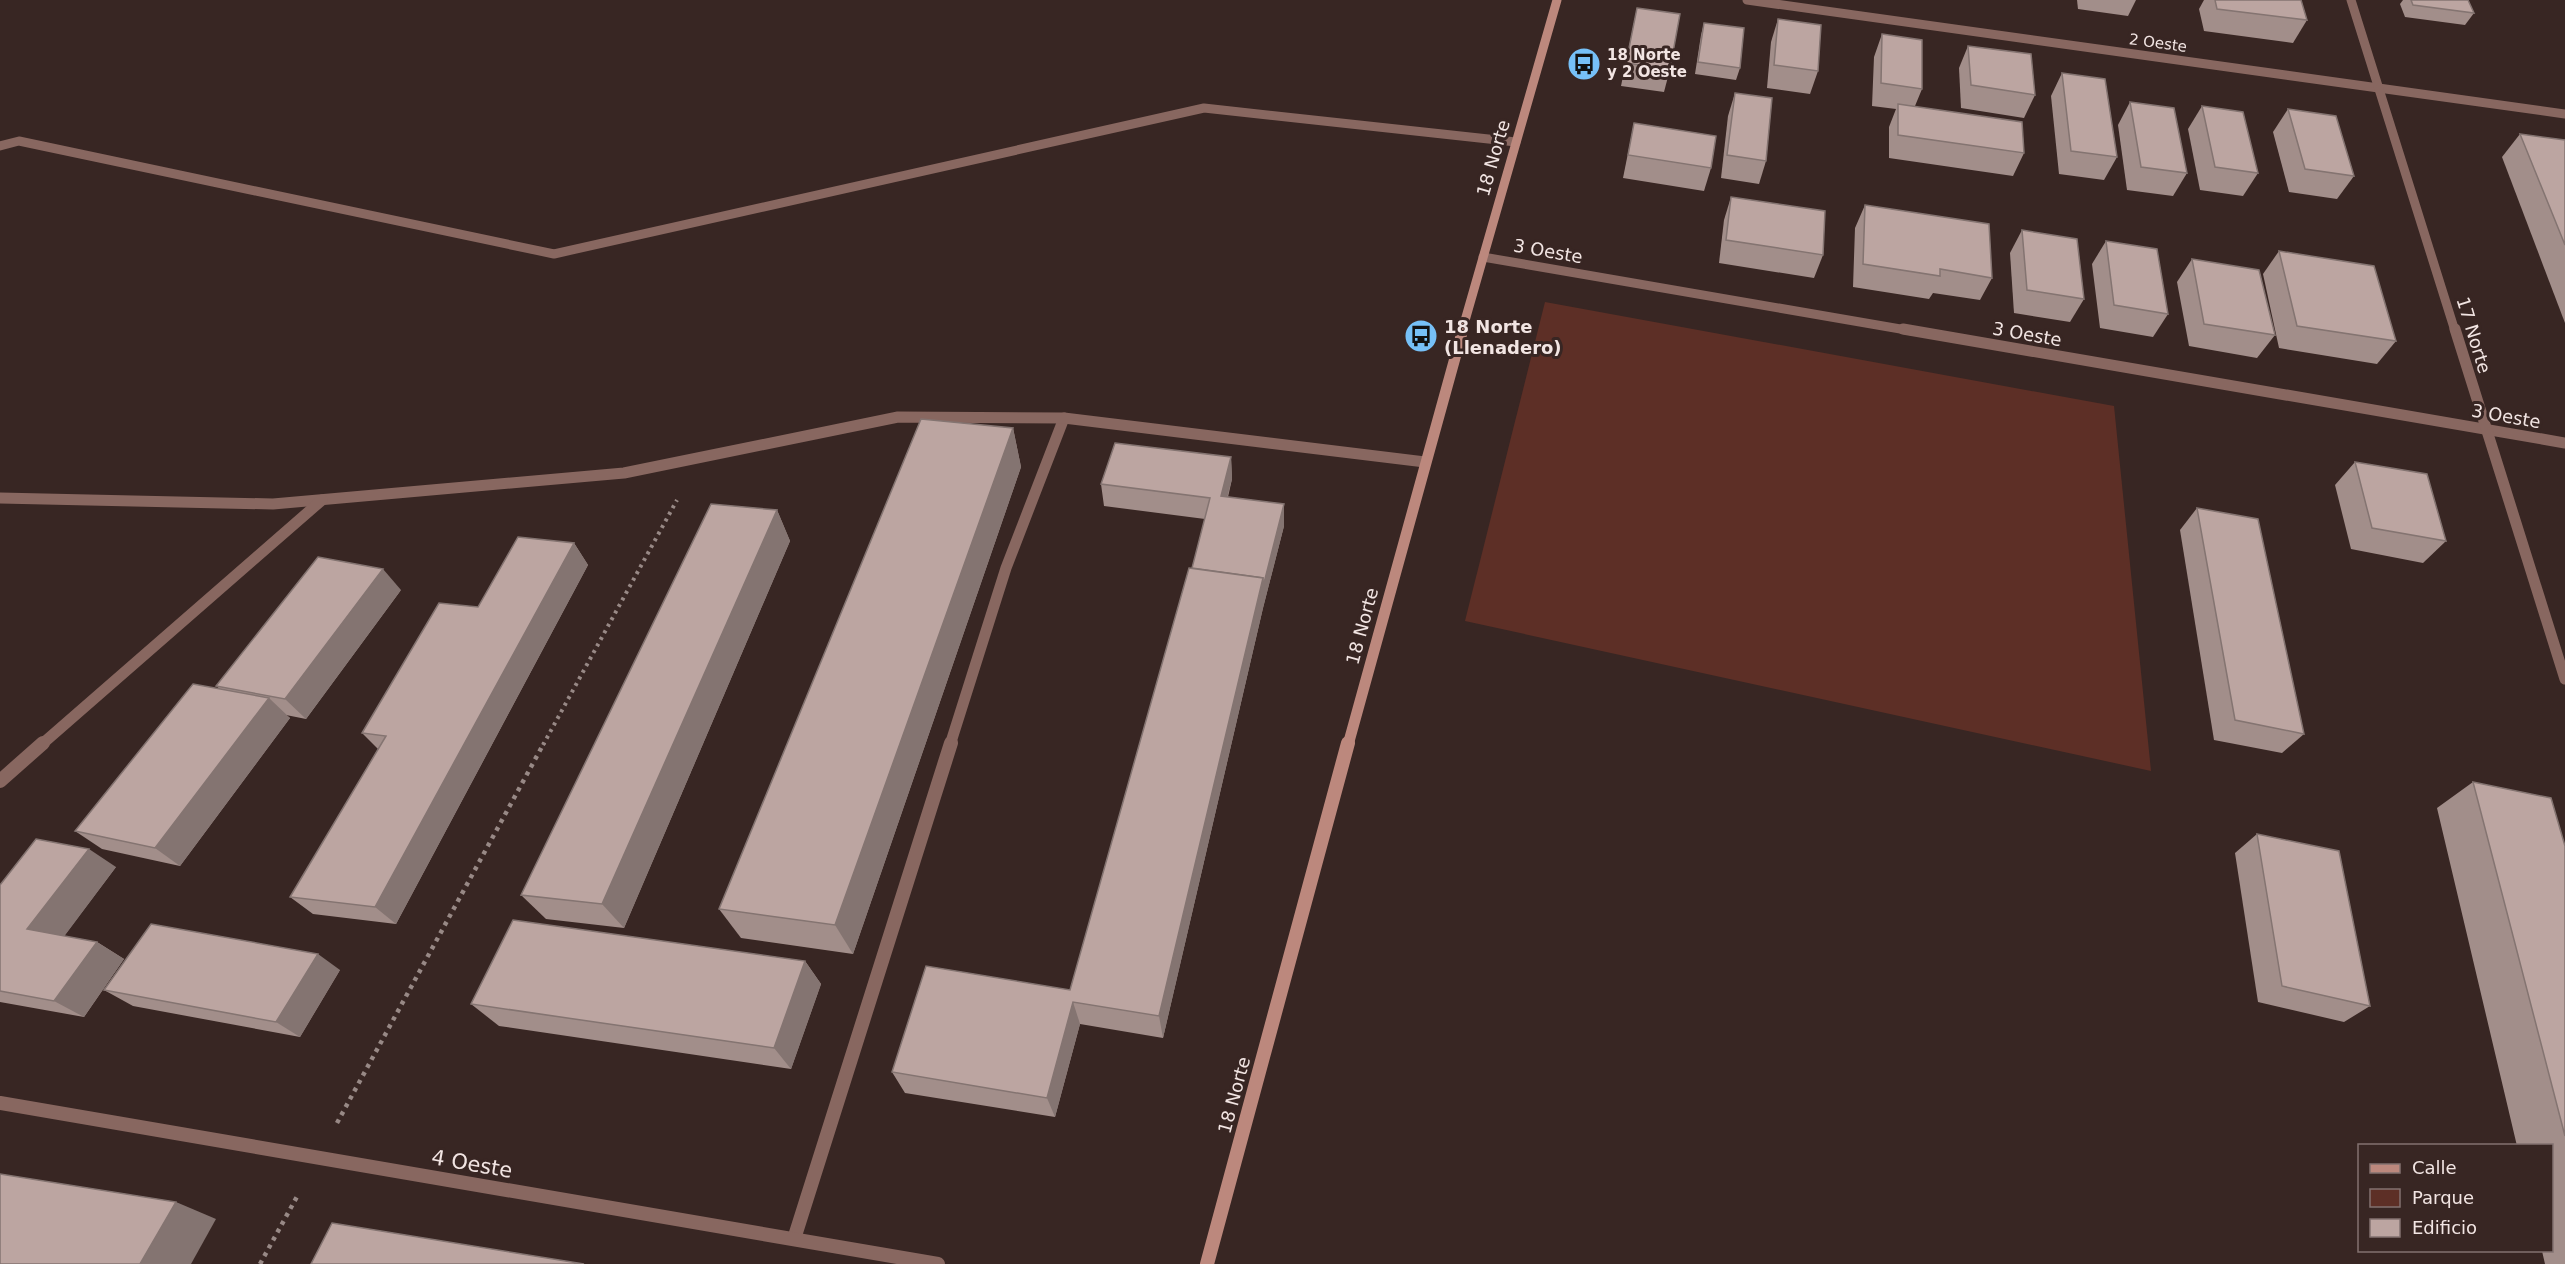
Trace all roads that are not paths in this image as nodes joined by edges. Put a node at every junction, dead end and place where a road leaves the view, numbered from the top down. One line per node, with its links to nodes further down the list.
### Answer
1 (1557, 0): 6 (main road, 18 Norte)
2 (1747, 0): 4 (street, 2 Oeste)
3 (2351, 0): 4 (street, 17 Norte)
4 (2379, 88): 5 (street, 2 Oeste); 10 (street, 17 Norte)
5 (2565, 114)
6 (1516, 142): 7 (street); 8 (main road, 18 Norte)
7 (0, 146)
8 (1483, 257): 10 (street, 3 Oeste); 12 (main road, 18 Norte)
9 (1064, 418): 12 (street); 14 (street); 18 (street)
10 (2486, 430): 11 (street, 3 Oeste); 15 (street, 17 Norte)
11 (2565, 443)
12 (1425, 462): 20 (main road, 18 Norte)
13 (0, 498): 14 (street)
14 (322, 500): 16 (street)
15 (2565, 679)
16 (0, 781)
17 (0, 1103): 18 (street, 4 Oeste)
18 (794, 1239): 19 (street, 4 Oeste)
19 (938, 1264)
20 (1207, 1264)

